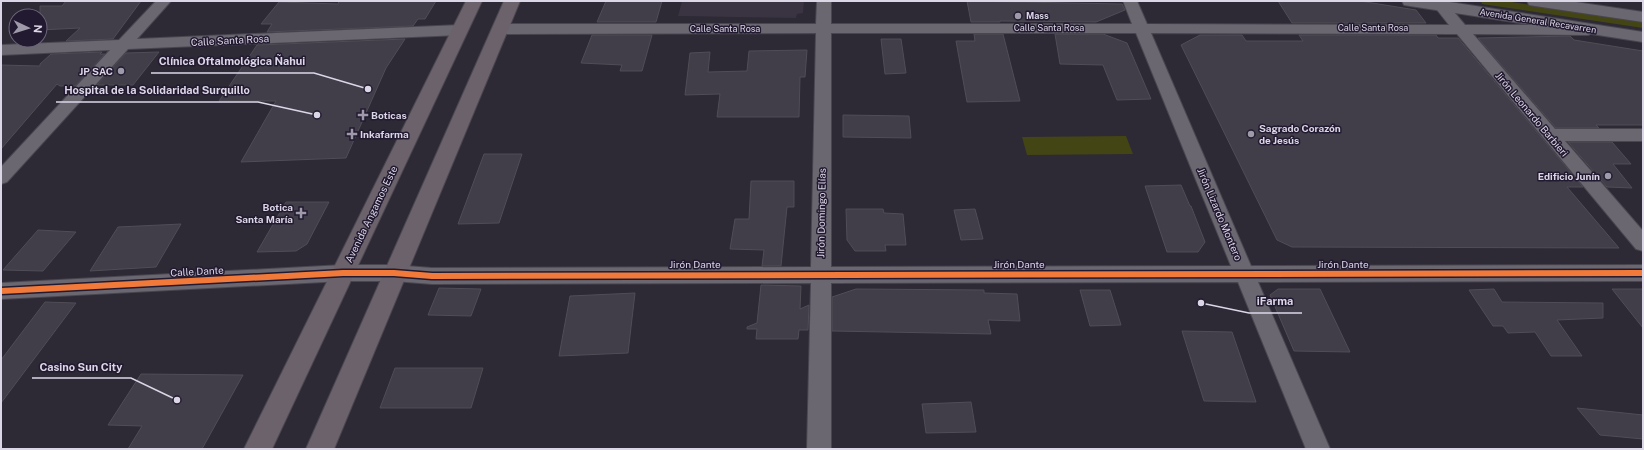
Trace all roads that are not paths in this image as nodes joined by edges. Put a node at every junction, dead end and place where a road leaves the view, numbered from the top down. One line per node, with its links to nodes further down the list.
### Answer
1 (164, 1): 17 (street)
2 (474, 1): 14 (main road, Avenida Angamos Este)
3 (512, 1): 11 (main road)
4 (824, 1): 12 (street, Jirón Domingo Elías)
5 (1130, 1): 10 (street, Jirón Lizardo Montero)
6 (1410, 1): 8 (street, Avenida General Recavarren)
7 (1535, 1): 9 (street, Avenida General Recavarren)
8 (1440, 3): 13 (street, Jirón Leonardo Barbieri); 15 (street, Avenida General Recavarren)
9 (1643, 17)
10 (1141, 28): 12 (street, Calle Santa Rosa); 13 (street, Calle Santa Rosa); 27 (street, Jirón Lizardo Montero)
11 (500, 29): 12 (street, Calle Santa Rosa); 24 (main road)
12 (824, 29): 26 (street, Jirón Domingo Elías)
13 (1461, 29): 15 (street, Calle Santa Rosa); 19 (street, Jirón Leonardo Barbieri)
14 (460, 30): 17 (street, Calle Santa Rosa); 23 (main road, Avenida Angamos Este)
15 (1599, 30): 16 (street, Avenida General Recavarren)
16 (1643, 37)
17 (123, 45): 18 (street, Calle Santa Rosa); 21 (street)
18 (1, 50)
19 (1550, 135): 20 (street); 22 (street, Jirón Leonardo Barbieri)
20 (1643, 135)
21 (1, 178)
22 (1643, 244)
23 (343, 273): 24 (street, Calle Dante); 28 (street, Calle Dante); 29 (main road, Avenida Angamos Este)
24 (394, 273): 26 (street, Jirón Dante); 30 (main road)
25 (1643, 273): 27 (street, Jirón Dante)
26 (820, 274): 27 (street, Jirón Dante); 31 (street, Jirón Domingo Elías)
27 (1245, 274): 32 (street, Jirón Lizardo Montero)
28 (1, 291)
29 (258, 449)
30 (320, 449)
31 (819, 449)
32 (1318, 449)

